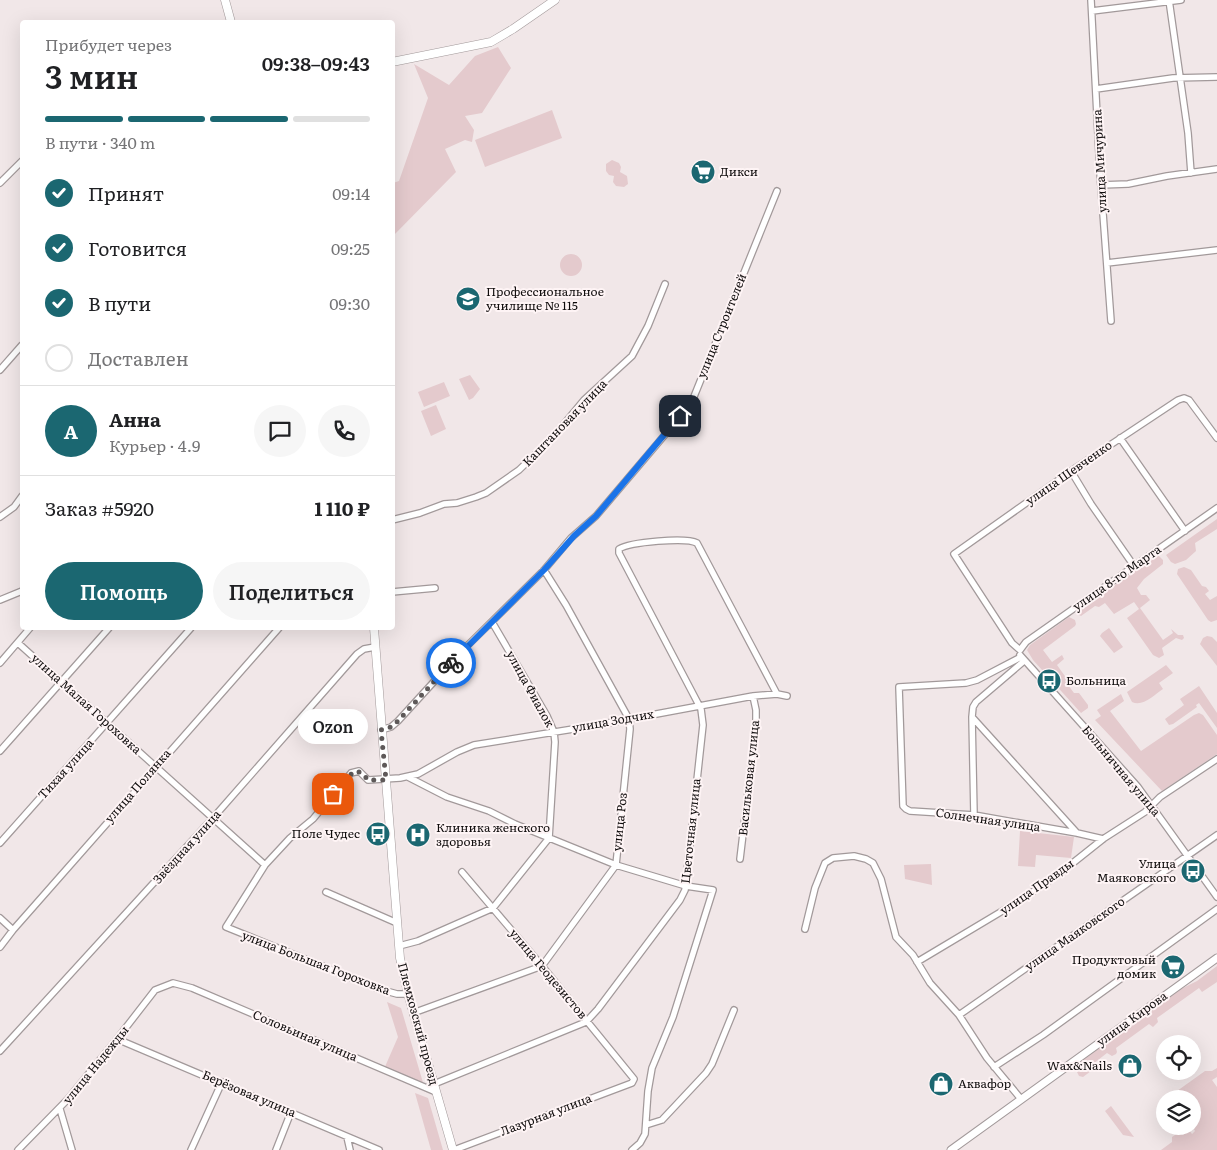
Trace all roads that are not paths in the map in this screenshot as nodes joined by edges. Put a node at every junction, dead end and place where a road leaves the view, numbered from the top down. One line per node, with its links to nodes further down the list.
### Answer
1 (226, 0): 7 (main road)
2 (555, 0): 8 (main road)
3 (1091, 0): 6 (street, улица Мичурина)
4 (1181, 0): 5 (street)
5 (1169, 1): 6 (street); 10 (street)
6 (1092, 11): 11 (street, улица Мичурина)
7 (231, 20)
8 (395, 61)
9 (1217, 77): 10 (street)
10 (1180, 78): 11 (street); 14 (street)
11 (1096, 89): 16 (street, улица Мичурина)
12 (20, 163): 15 (street)
13 (1217, 169): 14 (street)
14 (1191, 173): 16 (street)
15 (0, 183)
16 (1101, 184): 19 (street, улица Мичурина)
17 (777, 191): 34 (street, улица Строителей)
18 (1217, 250): 19 (street)
19 (1107, 262): 21 (street, улица Мичурина)
20 (665, 284): 30 (street, Каштановая улица)
21 (1110, 321)
22 (20, 347): 23 (street)
23 (0, 370)
24 (1120, 438): 25 (street, улица Шевченко); 26 (street, улица Шевченко); 31 (street)
25 (1217, 438)
26 (1071, 471): 32 (street, улица Шевченко); 33 (street)
27 (20, 499): 29 (street)
28 (1217, 508): 31 (street, улица 8-го Марта)
29 (0, 517)
30 (395, 519)
31 (1185, 531): 33 (street, улица 8-го Марта)
32 (954, 554): 47 (street, Больничная улица)
33 (1134, 566): 47 (street, улица 8-го Марта)
34 (544, 570): 39 (street, улица Строителей); 55 (street)
35 (435, 588): 37 (street)
36 (20, 592): 38 (street)
37 (395, 592)
38 (0, 600)
39 (492, 622): 57 (street, улица Строителей); 58 (street, улица Фиалок)
40 (28, 630): 45 (street)
41 (107, 630): 49 (street)
42 (189, 630): 56 (street, Тихая улица)
43 (277, 630): 61 (street, улица Полянка)
44 (374, 630): 46 (main road, Племхозский проезд)
45 (18, 643): 48 (street); 49 (street, улица Малая Гороховка)
46 (376, 647): 57 (main road, Племхозский проезд); 66 (street, Звёздная улица)
47 (1022, 656): 54 (street); 64 (street, Больничная улица); 65 (street, Солнечная улица)
48 (0, 663)
49 (62, 681): 56 (street, улица Малая Гороховка); 59 (street)
50 (777, 694): 51 (street, улица Зодчих); 52 (street, улица Зодчих); 53 (street, Цветочная улица)
51 (753, 696): 53 (street, улица Зодчих); 73 (street, Васильковая улица)
52 (787, 696)
53 (700, 705): 55 (street, улица Зодчих); 77 (street, Цветочная улица)
54 (972, 717): 65 (street); 67 (street)
55 (629, 719): 58 (street, улица Зодчих); 75 (street, улица Роз)
56 (107, 723): 61 (street, улица Малая Гороховка); 71 (street, Тихая улица)
57 (381, 730): 63 (main road, Племхозский проезд)
58 (554, 732): 62 (street, улица Зодчих); 69 (street, улица Фиалок)
59 (0, 751)
60 (1217, 759): 64 (street, улица Правды)
61 (155, 766): 66 (street, улица Малая Гороховка); 85 (street, улица Полянка)
62 (408, 777): 63 (street, улица Зодчих); 69 (street)
63 (386, 780): 74 (street); 83 (main road, Племхозский проезд)
64 (1152, 805): 70 (street, улица Правды); 72 (street, Больничная улица)
65 (974, 816): 67 (street, Солнечная улица)
66 (213, 818): 74 (street, улица Малая Гороховка); 98 (street, Звёздная улица)
67 (1077, 833): 70 (street, Солнечная улица)
68 (1217, 836): 72 (street, улица Маяковского)
69 (549, 838): 75 (street); 80 (street)
70 (1103, 840): 89 (street, улица Правды)
71 (0, 843)
72 (1188, 855): 79 (street, Больничная улица); 95 (street, улица Маяковского)
73 (740, 859)
74 (265, 865): 92 (street, улица Большая Гороховка)
75 (616, 865): 77 (street); 90 (street, улица Роз)
76 (462, 872): 80 (street, улица Геодезистов)
77 (686, 886): 96 (street, Цветочная улица); 106 (street)
78 (326, 892): 83 (street)
79 (1217, 897)
80 (493, 908): 86 (street); 90 (street, улица Геодезистов)
81 (1217, 909): 99 (street)
82 (0, 918): 85 (street)
83 (397, 923): 86 (main road, Племхозский проезд)
84 (805, 929): 89 (street)
85 (13, 930): 87 (street, улица Полянка)
86 (399, 946): 92 (main road, Племхозский проезд)
87 (0, 947)
88 (1217, 958): 103 (street, улица Кирова)
89 (918, 962): 95 (street)
90 (542, 966): 94 (street); 96 (street, улица Геодезистов)
91 (173, 983): 97 (street, улица Надежды); 102 (street, Соловьиная улица)
92 (408, 994): 94 (main road, Племхозский проезд)
93 (734, 1010): 106 (street)
94 (413, 1013): 102 (main road, Племхозский проезд)
95 (959, 1015): 99 (street)
96 (587, 1021): 100 (street, улица Геодезистов); 102 (street, Цветочная улица)
97 (118, 1039): 101 (street, Берёзовая улица); 104 (street, улица Надежды)
98 (0, 1051)
99 (994, 1067): 103 (street)
100 (633, 1078): 114 (street, Лазурная улица)
101 (222, 1082): 105 (street, Берёзовая улица); 110 (street)
102 (435, 1088): 114 (main road, Племхозский проезд)
103 (1021, 1099): 116 (street, улица Кирова)
104 (60, 1109): 108 (street, улица Надежды); 109 (street)
105 (290, 1112): 107 (street, Берёзовая улица); 111 (street)
106 (646, 1125): 115 (street)
107 (347, 1137): 112 (street); 113 (street, Берёзовая улица)
108 (18, 1150)
109 (72, 1150)
110 (191, 1150)
111 (276, 1150)
112 (350, 1150)
113 (379, 1150)
114 (454, 1150)
115 (632, 1150)
116 (951, 1150)

